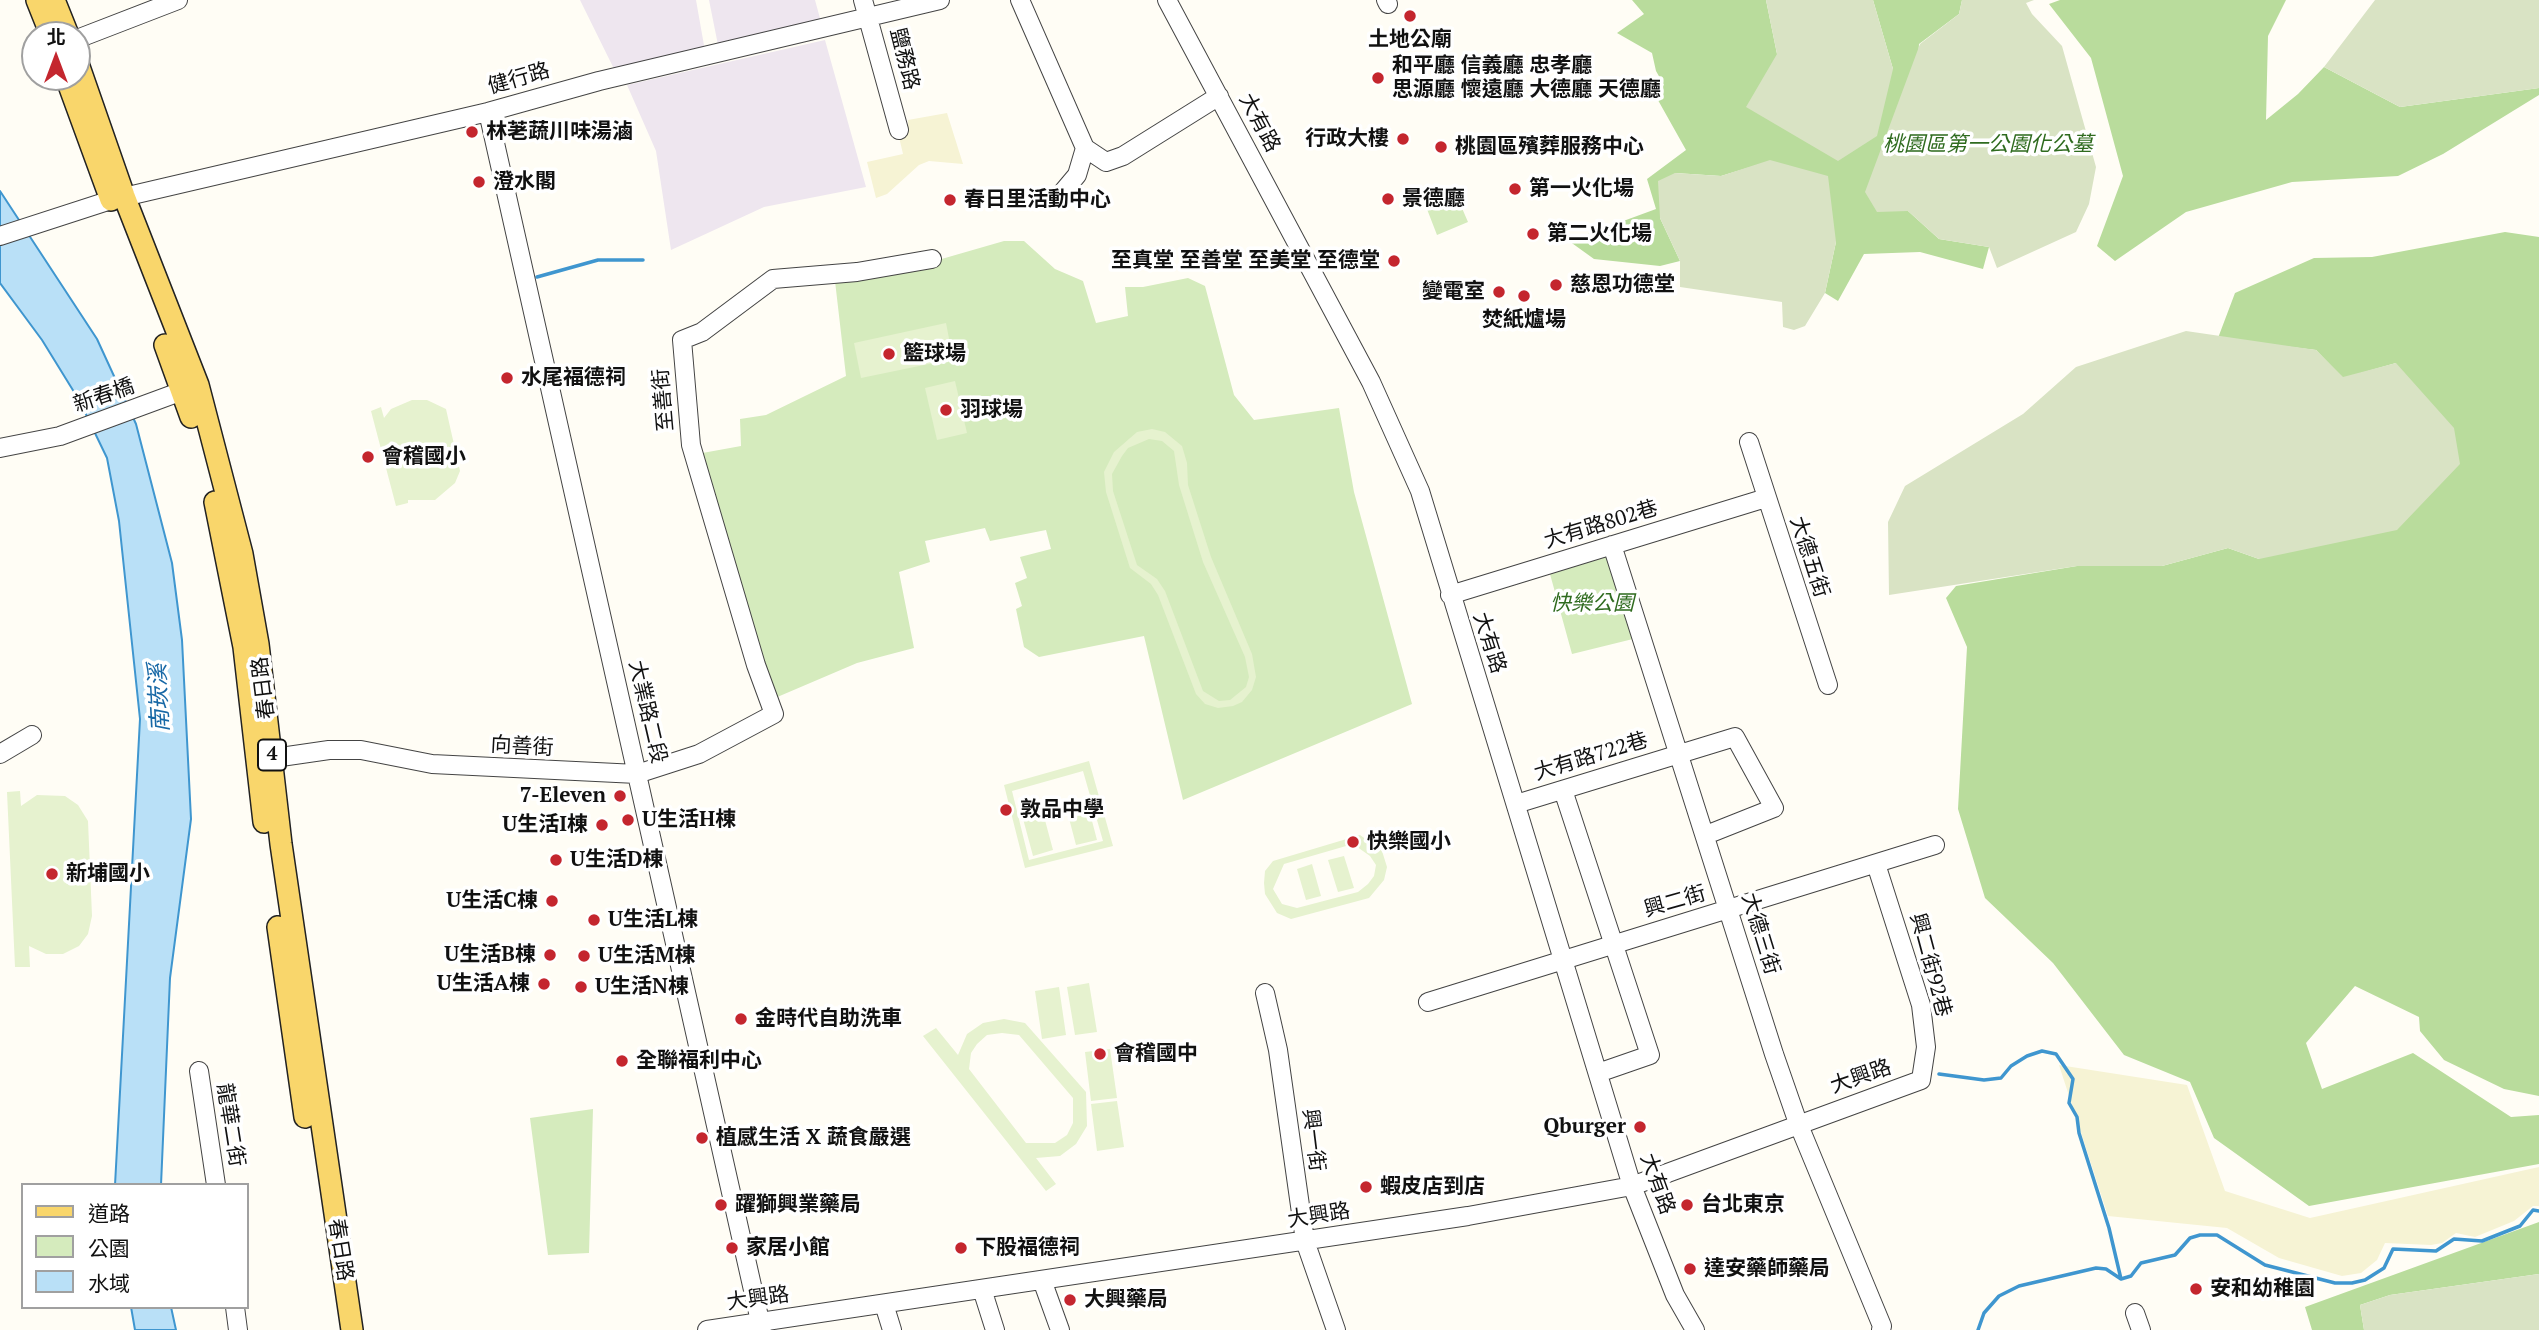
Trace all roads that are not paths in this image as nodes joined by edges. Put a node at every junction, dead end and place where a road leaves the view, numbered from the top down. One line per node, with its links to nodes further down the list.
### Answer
1 (37, 0): 8 (main road)
2 (54, 0): 9 (main road)
3 (178, 0): 10 (street)
4 (940, 0): 7 (street, 健行路)
5 (1020, 0): 15 (street)
6 (1167, 0): 12 (street, 大有路)
7 (866, 8): 13 (street, 健行路); 14 (street, 鹽務路)
8 (45, 21)
9 (62, 21)
10 (91, 34)
11 (79, 91): 17 (main road, 春日路 / 4)
12 (1219, 96): 15 (street); 25 (street, 大有路)
13 (488, 112): 17 (street, 健行路); 32 (street, 大業路二段)
14 (899, 130)
15 (1085, 148): 16 (street)
16 (1056, 200)
17 (109, 201): 18 (street, 健行路); 20 (main road, 春日路 / 4)
18 (0, 236)
19 (932, 258): 27 (street, 至善街)
20 (191, 389): 22 (street, 新春橋); 31 (main road, 春日路 / 4)
21 (1749, 442): 23 (street, 大德五街)
22 (0, 448)
23 (1766, 498): 24 (street, 大有路802巷); 26 (street, 大德五街)
24 (1612, 545): 25 (street, 大有路802巷); 29 (street, 大德三街)
25 (1450, 595): 34 (street, 大有路)
26 (1828, 685)
27 (775, 714): 32 (street, 向善街)
28 (32, 734): 30 (street)
29 (1681, 753): 33 (street, 大有路722巷); 35 (street, 大德三街); 35 (street, 大有路722巷)
30 (0, 754)
31 (264, 759): 32 (street, 向善街); 56 (main road, 春日路 / 4); 57 (main road, 春日路 / 4)
32 (637, 774): 54 (street, 大業路二段)
33 (1563, 790): 34 (street, 大有路722巷); 39 (street)
34 (1516, 804): 40 (street, 大有路)
35 (1706, 835): 38 (street, 大德三街)
36 (1935, 845): 37 (street, 興二街)
37 (1876, 864): 38 (street, 興二街); 45 (street, 興二街92巷)
38 (1730, 910): 39 (street, 興二街); 46 (street, 大德三街)
39 (1613, 943): 40 (street, 興二街); 44 (street)
40 (1564, 958): 42 (street, 興二街); 44 (street, 大有路)
41 (1265, 993): 49 (street, 興一街)
42 (1428, 1002)
43 (199, 1071): 47 (street, 龍華二街)
44 (1598, 1073): 48 (street, 大有路)
45 (1921, 1080): 46 (street, 大興路)
46 (1798, 1123): 48 (street, 大興路); 64 (street, 大德三街)
47 (216, 1183)
48 (1632, 1186): 49 (street, 大興路); 63 (street, 大有路)
49 (1305, 1241): 50 (street, 大興路); 62 (street, 興一街)
50 (1042, 1280): 51 (street, 大興路); 61 (street)
51 (982, 1289): 52 (street, 大興路); 60 (street)
52 (884, 1304): 54 (street, 大興路); 59 (street)
53 (234, 1309): 55 (street)
54 (761, 1326): 58 (street, 大興路)
55 (238, 1330)
56 (338, 1330)
57 (352, 1330)
58 (707, 1330)
59 (892, 1330)
60 (995, 1330)
61 (1060, 1330)
62 (1336, 1330)
63 (1695, 1330)
64 (1881, 1330)

